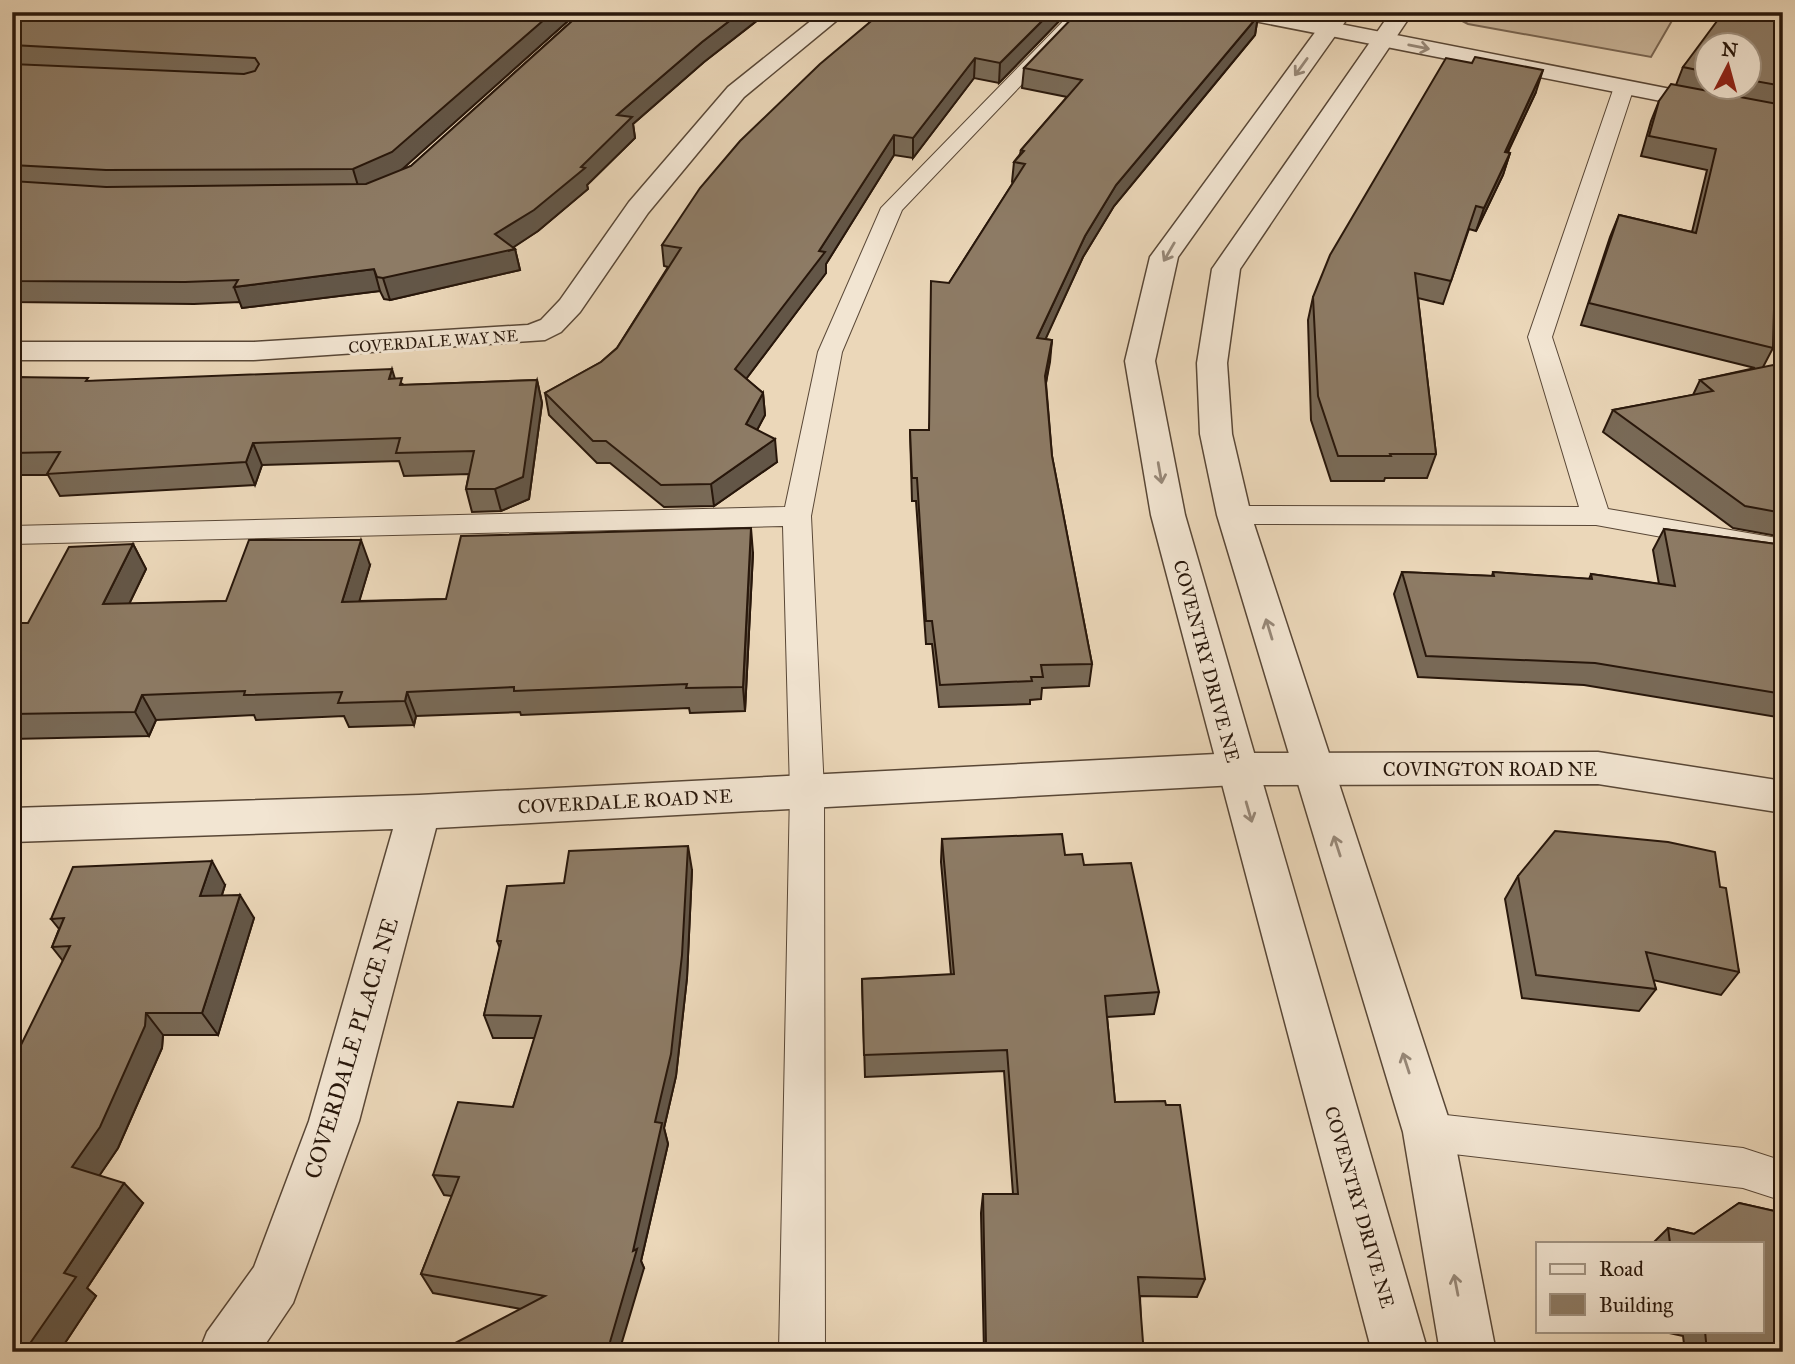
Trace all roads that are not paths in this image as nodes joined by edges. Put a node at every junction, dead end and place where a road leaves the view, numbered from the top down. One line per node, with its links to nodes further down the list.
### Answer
1 (835, 12): 9 (street, COVERDALE WAY NE)
2 (1082, 12): 11 (lane)
3 (1244, 12): 4 (street)
4 (1342, 18): 5 (street); 5 (street); 15 (street, COVENTRY DRIVE NE, one-way to 15)
5 (1393, 24): 6 (street); 7 (street, one-way to 7); 10 (street)
6 (1480, 36)
7 (1624, 87): 8 (street); 12 (lane)
8 (1783, 118)
9 (12, 351)
10 (1234, 514): 12 (lane); 16 (street, one-way to 10)
11 (797, 516): 13 (lane); 17 (lane)
12 (1595, 516): 14 (lane)
13 (12, 535)
14 (1783, 549)
15 (1236, 769): 16 (street, COVINGTON ROAD NE); 17 (street, COVERDALE ROAD NE); 25 (street, COVENTRY DRIVE NE, one-way to 25)
16 (1312, 769): 18 (street, COVINGTON ROAD NE); 21 (street, one-way to 16)
17 (807, 791): 19 (street, COVERDALE ROAD NE); 24 (lane)
18 (1783, 797)
19 (419, 812): 20 (street, COVERDALE ROAD NE); 23 (street, COVERDALE PLACE NE)
20 (12, 825)
21 (1427, 1132): 22 (lane); 26 (street, one-way to 21)
22 (1783, 1181)
23 (227, 1352)
24 (802, 1352)
25 (1400, 1352)
26 (1468, 1352)

